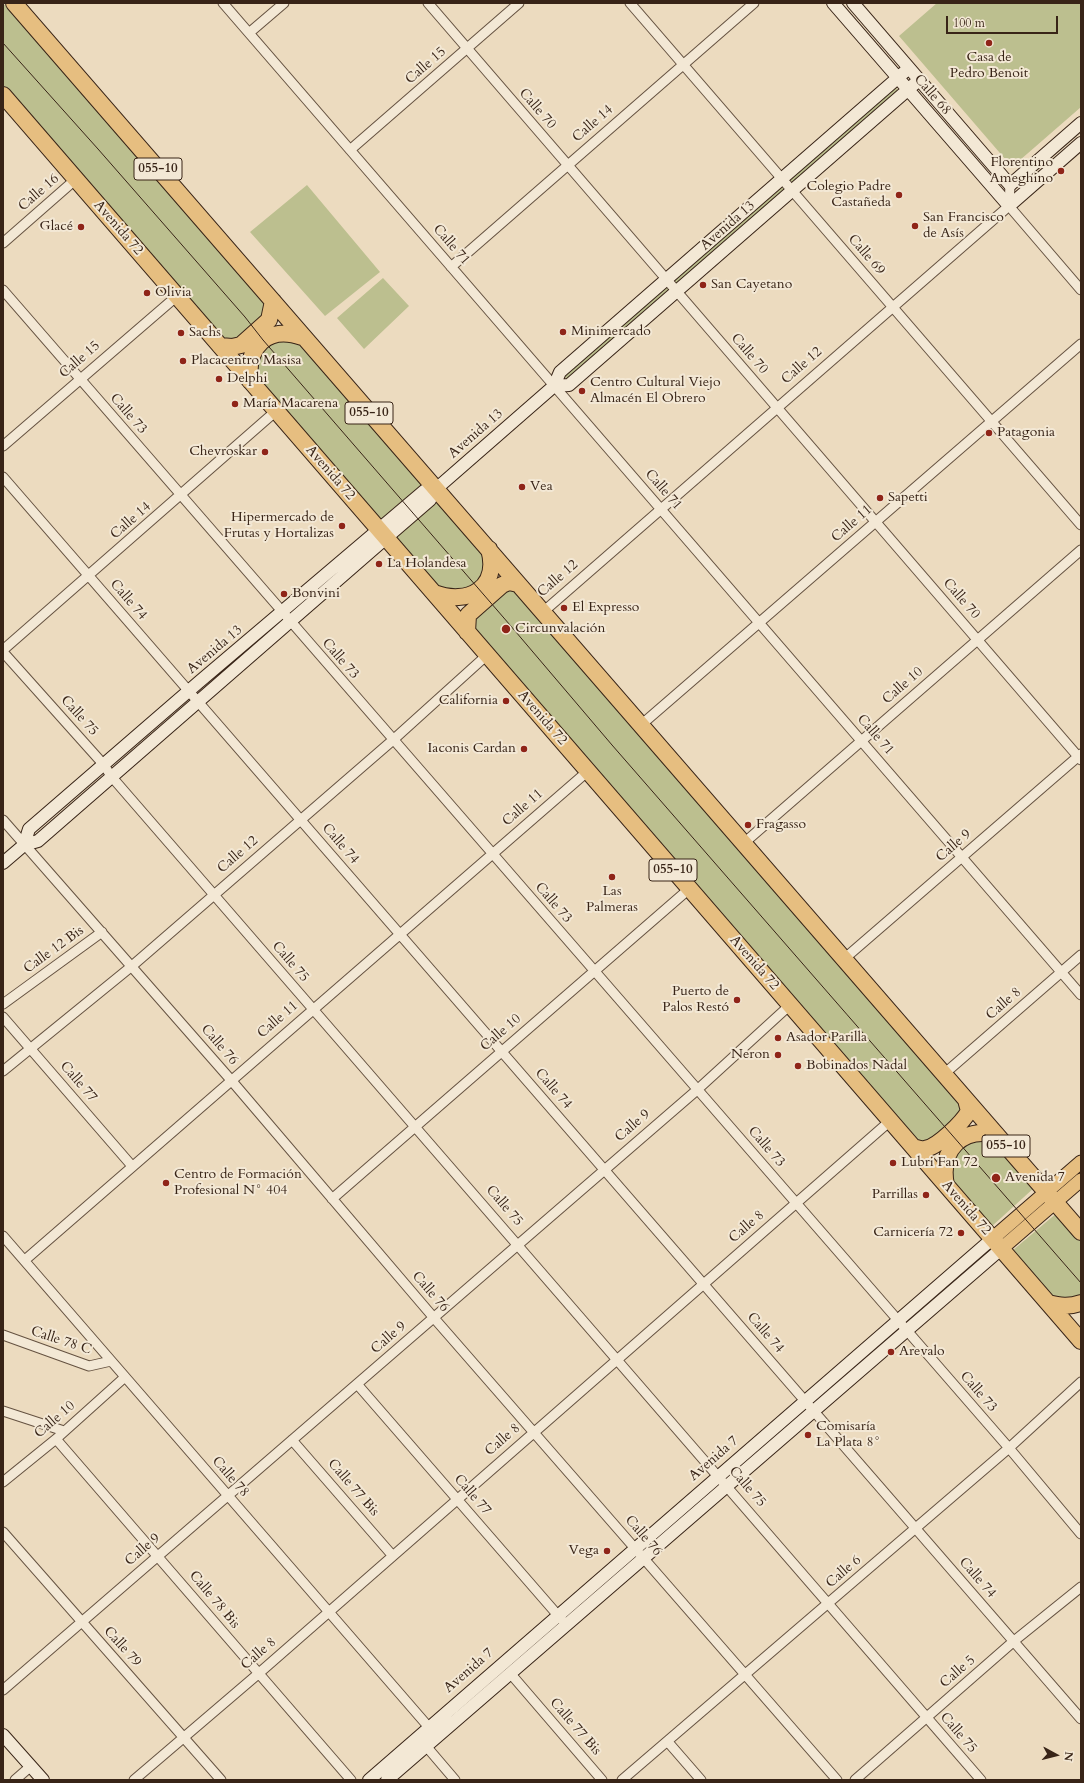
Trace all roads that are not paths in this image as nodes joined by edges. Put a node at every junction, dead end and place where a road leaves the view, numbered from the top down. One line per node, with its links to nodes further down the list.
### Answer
1 (14, 3): 34 (highway, 055-10)
2 (223, 3): 10 (street, Calle 71)
3 (284, 3): 10 (street)
4 (428, 3): 11 (street, Calle 70)
5 (519, 3): 11 (street, Calle 15)
6 (630, 3): 12 (street, Calle 69)
7 (754, 3): 12 (street, Calle 14)
8 (833, 3): 14 (main road, Calle 68)
9 (854, 3): 13 (main road, Calle 68)
10 (249, 33): 20 (street, Calle 71)
11 (467, 48): 20 (street, Calle 15); 21 (street, Calle 70)
12 (683, 64): 21 (street, Calle 14); 22 (street, Calle 69)
13 (909, 68): 14 (main road, Avenida 13); 15 (main road, Calle 68)
14 (898, 78): 16 (main road, Calle 68); 22 (main road, Avenida 13)
15 (919, 80): 16 (main road, Avenida 13); 24 (main road, Calle 68)
16 (908, 89): 25 (main road, Avenida 13); 26 (main road, Calle 68)
17 (3, 95): 23 (highway, Avenida 72 / 055-10)
18 (1081, 123): 24 (main road)
19 (1081, 143): 26 (main road, Calle 12)
20 (350, 150): 28 (street, Calle 71)
21 (568, 165): 28 (street, Calle 14); 29 (street, Calle 70)
22 (782, 178): 25 (street, Calle 69); 29 (main road, Avenida 13)
23 (76, 179): 27 (street, Calle 16); 33 (highway, Avenida 72 / 055-10)
24 (1010, 185): 26 (street)
25 (792, 190): 32 (main road, Avenida 13); 35 (street, Calle 69)
26 (1009, 206): 31 (street, Calle 68); 35 (street, Calle 12)
27 (3, 243)
28 (451, 267): 41 (street, Calle 71)
29 (666, 279): 32 (street, Calle 70); 41 (main road, Avenida 13)
30 (3, 290): 39 (street, Calle 73)
31 (1081, 290)
32 (676, 291): 41 (main road, Avenida 13); 42 (street, Calle 70)
33 (176, 296): 38 (highway, Avenida 72 / 055-10); 39 (street, Calle 15)
34 (273, 301): 36 (highway, 055-10); 38 (highway)
35 (893, 307): 42 (street, Calle 12); 44 (street, Calle 69)
36 (302, 337): 40 (highway); 47 (highway, 055-10)
37 (1081, 344): 44 (street, Calle 11)
38 (220, 346): 40 (highway, Avenida 72 / 055-10)
39 (79, 379): 45 (street, Calle 15); 48 (street, Calle 73)
40 (250, 381): 43 (highway, Avenida 72 / 055-10)
41 (554, 386): 47 (main road, Avenida 13); 49 (street, Calle 71)
42 (777, 408): 49 (street, Calle 12); 50 (street, Calle 70)
43 (276, 411): 48 (street, Calle 14); 52 (highway, Avenida 72 / 055-10)
44 (992, 422): 50 (street, Calle 11); 51 (street, Calle 69)
45 (3, 446)
46 (3, 477): 55 (street, Calle 74)
47 (436, 489): 52 (main road, Avenida 13); 53 (highway, 055-10)
48 (181, 496): 55 (street, Calle 14); 59 (street, Calle 73)
49 (661, 509): 58 (street, Calle 12); 60 (street, Calle 71)
50 (876, 522): 60 (street, Calle 11); 62 (street, Calle 70)
51 (1081, 525)
52 (382, 534): 57 (highway, Avenida 72 / 055-10); 59 (main road, Avenida 13)
53 (489, 549): 56 (highway, 055-10); 57 (highway)
54 (1081, 550): 62 (street, Calle 10)
55 (88, 576): 63 (street, Calle 14); 65 (street, Calle 74)
56 (518, 584): 58 (highway, 055-10); 61 (highway)
57 (434, 594): 61 (highway, Avenida 72 / 055-10)
58 (543, 612): 67 (highway, 055-10)
59 (286, 618): 65 (main road, Avenida 13); 66 (main road, Avenida 13); 68 (street, Calle 73)
60 (759, 623): 67 (street, Calle 11); 69 (street, Calle 71)
61 (467, 632): 64 (highway, Avenida 72 / 055-10)
62 (978, 640): 69 (street, Calle 10); 70 (street, Calle 70)
63 (3, 651): 71 (street, Calle 75)
64 (487, 655): 68 (street, Calle 12); 72 (highway, Avenida 72 / 055-10)
65 (188, 691): 66 (street, Calle 74); 71 (main road, Avenida 13)
66 (198, 702): 73 (main road, Avenida 13); 75 (street, Calle 74)
67 (641, 725): 76 (highway, 055-10)
68 (393, 740): 75 (street, Calle 12); 78 (street, Calle 73)
69 (861, 741): 76 (street, Calle 10); 79 (street, Calle 71)
70 (1080, 757): 79 (street, Calle 9)
71 (104, 765): 73 (street, Calle 75); 77 (main road, Avenida 13)
72 (588, 771): 78 (street, Calle 11); 81 (highway, Avenida 72 / 055-10)
73 (111, 776): 77 (main road, Avenida 13); 82 (street, Calle 75)
74 (3, 820): 77 (street, Calle 76)
75 (301, 820): 82 (street, Calle 12); 84 (street, Calle 74)
76 (744, 843): 86 (highway, 055-10)
77 (24, 845): 80 (main road, Avenida 13); 83 (street, Calle 76)
78 (492, 854): 84 (street, Calle 11); 88 (street, Calle 73)
79 (962, 858): 86 (street, Calle 9); 89 (street, Calle 71)
80 (3, 863)
81 (689, 889): 88 (street, Calle 10); 92 (highway, Avenida 72 / 055-10)
82 (214, 895): 87 (street, Calle 12); 93 (street, Calle 75)
83 (102, 932): 87 (street, Calle 76); 91 (street, Calle 12 Bis)
84 (399, 934): 93 (street, Calle 11); 96 (street, Calle 74)
85 (1081, 955): 89 (street, Calle 8)
86 (844, 959): 98 (highway, 055-10)
87 (132, 966): 95 (street, Calle 12); 99 (street, Calle 76)
88 (594, 971): 96 (street, Calle 10); 100 (street, Calle 73)
89 (1061, 972): 90 (street, Calle 71); 98 (street, Calle 8)
90 (1081, 995)
91 (3, 1004)
92 (790, 1005): 100 (street, Calle 9); 102 (highway, Avenida 72 / 055-10)
93 (312, 1009): 99 (street, Calle 11); 103 (street, Calle 75)
94 (3, 1017): 95 (street, Calle 77)
95 (30, 1048): 97 (street, Calle 12); 107 (street, Calle 77)
96 (501, 1051): 103 (street, Calle 10); 108 (street, Calle 74)
97 (3, 1071)
98 (944, 1074): 101 (highway, 055-10)
99 (231, 1080): 107 (street, Calle 11); 112 (street, Calle 76)
100 (697, 1090): 108 (street, Calle 9); 113 (street, Calle 73)
101 (966, 1100): 104 (highway, 055-10); 105 (highway)
102 (890, 1121): 105 (highway, Avenida 72 / 055-10); 113 (street, Calle 8)
103 (415, 1126): 112 (street, Calle 10); 116 (street, Calle 75)
104 (997, 1135): 110 (highway); 111 (highway, 055-10)
105 (913, 1147): 110 (highway, Avenida 72 / 055-10)
106 (1081, 1162): 111 (main road, Avenida 7)
107 (132, 1166): 118 (street, Calle 11)
108 (604, 1170): 116 (street, Calle 9); 119 (street, Calle 74)
109 (1081, 1180): 111 (main road, Avenida 7)
110 (946, 1185): 117 (highway, Avenida 72 / 055-10)
111 (1051, 1197): 114 (highway, 055-10); 117 (main road, Avenida 7)
112 (332, 1199): 122 (street, Calle 76)
113 (796, 1203): 119 (street, Calle 8); 123 (street, Calle 73)
114 (1081, 1232)
115 (3, 1236): 118 (street, Calle 78)
116 (518, 1244): 122 (street, Calle 9); 127 (street, Calle 75)
117 (996, 1244): 120 (highway, Avenida 72 / 055-10); 123 (main road, Avenida 7); 124 (main road, Avenida 7)
118 (25, 1260): 128 (street, Calle 78)
119 (703, 1283): 127 (street, Calle 8); 132 (street, Calle 74)
120 (1048, 1303): 121 (highway); 125 (highway, Avenida 72 / 055-10)
121 (1081, 1303)
122 (434, 1318): 131 (street, Calle 9); 136 (street, Calle 76)
123 (898, 1321): 124 (street, Calle 73); 132 (main road, Avenida 7)
124 (906, 1330): 134 (main road, Avenida 7); 139 (street, Calle 73)
125 (1080, 1333)
126 (3, 1335): 128 (street, Calle 78 C)
127 (617, 1359): 136 (street, Calle 8); 140 (street, Calle 75)
128 (111, 1361): 129 (street, Calle 78)
129 (125, 1377): 135 (street, Calle 10); 143 (street, Calle 78)
130 (1081, 1382): 139 (street, Calle 6)
131 (357, 1384): 138 (street, Calle 9); 144 (street, Calle 77)
132 (805, 1401): 134 (street, Calle 74); 140 (main road, Avenida 7)
133 (3, 1411): 135 (street)
134 (814, 1411): 142 (main road, Avenida 7); 145 (street, Calle 74)
135 (64, 1431): 137 (street, Calle 10)
136 (534, 1432): 144 (street, Calle 8); 148 (street, Calle 76)
137 (56, 1439): 141 (street, Calle 10); 150 (street, Calle 78 Bis)
138 (292, 1440): 143 (street, Calle 9); 149 (street, Calle 77 Bis)
139 (1009, 1448): 145 (street, Calle 6); 147 (street, Calle 73)
140 (718, 1476): 142 (street, Calle 75); 148 (main road, Avenida 7)
141 (3, 1482)
142 (727, 1486): 151 (main road, Avenida 7); 153 (street, Calle 75)
143 (228, 1495): 150 (street, Calle 9); 154 (street, Calle 78)
144 (457, 1499): 149 (street, Calle 8); 155 (street, Calle 77)
145 (916, 1528): 153 (street, Calle 6); 158 (street, Calle 74)
146 (3, 1532): 156 (street, Calle 79)
147 (1081, 1534)
148 (636, 1548): 151 (street, Calle 76); 155 (main road, Avenida 7)
149 (392, 1555): 154 (street, Calle 8)
150 (158, 1556): 156 (street, Calle 9); 160 (street, Calle 78 Bis)
151 (644, 1558): 157 (main road, Avenida 7); 161 (street, Calle 76)
152 (1081, 1587): 158 (street, Calle 5)
153 (828, 1604): 161 (street, Calle 6); 163 (street, Calle 75)
154 (329, 1610): 160 (street, Calle 8); 165 (street, Calle 78)
155 (558, 1615): 157 (street, Calle 77); 165 (main road, Avenida 7)
156 (81, 1622): 162 (street, Calle 9); 167 (street, Calle 79)
157 (567, 1624): 159 (main road, Avenida 7)
158 (1014, 1641): 163 (street, Calle 5); 164 (street, Calle 74)
159 (510, 1673): 165 (main road, Avenida 7); 179 (street, Calle 77 Bis)
160 (258, 1674): 167 (street, Calle 8); 175 (street, Calle 78 Bis)
161 (746, 1675): 168 (street, Calle 6); 182 (street, Calle 76)
162 (3, 1690)
163 (926, 1718): 183 (street, Calle 5); 184 (street, Calle 75)
164 (1081, 1719)
165 (433, 1732): 169 (main road, Avenida 7); 176 (main road, Avenida 7)
166 (3, 1735): 170 (main road)
167 (184, 1737): 173 (street, Calle 8); 174 (street, Calle 79)
168 (668, 1742): 180 (street, Calle 6); 181 (street)
169 (426, 1746): 177 (main road, Avenida 7); 178 (street)
170 (31, 1766): 171 (street); 172 (main road)
171 (15, 1780)
172 (43, 1780)
173 (134, 1780)
174 (221, 1780)
175 (351, 1780)
176 (369, 1780)
177 (387, 1780)
178 (455, 1780)
179 (602, 1780)
180 (622, 1780)
181 (701, 1780)
182 (837, 1780)
183 (854, 1780)
184 (981, 1780)

